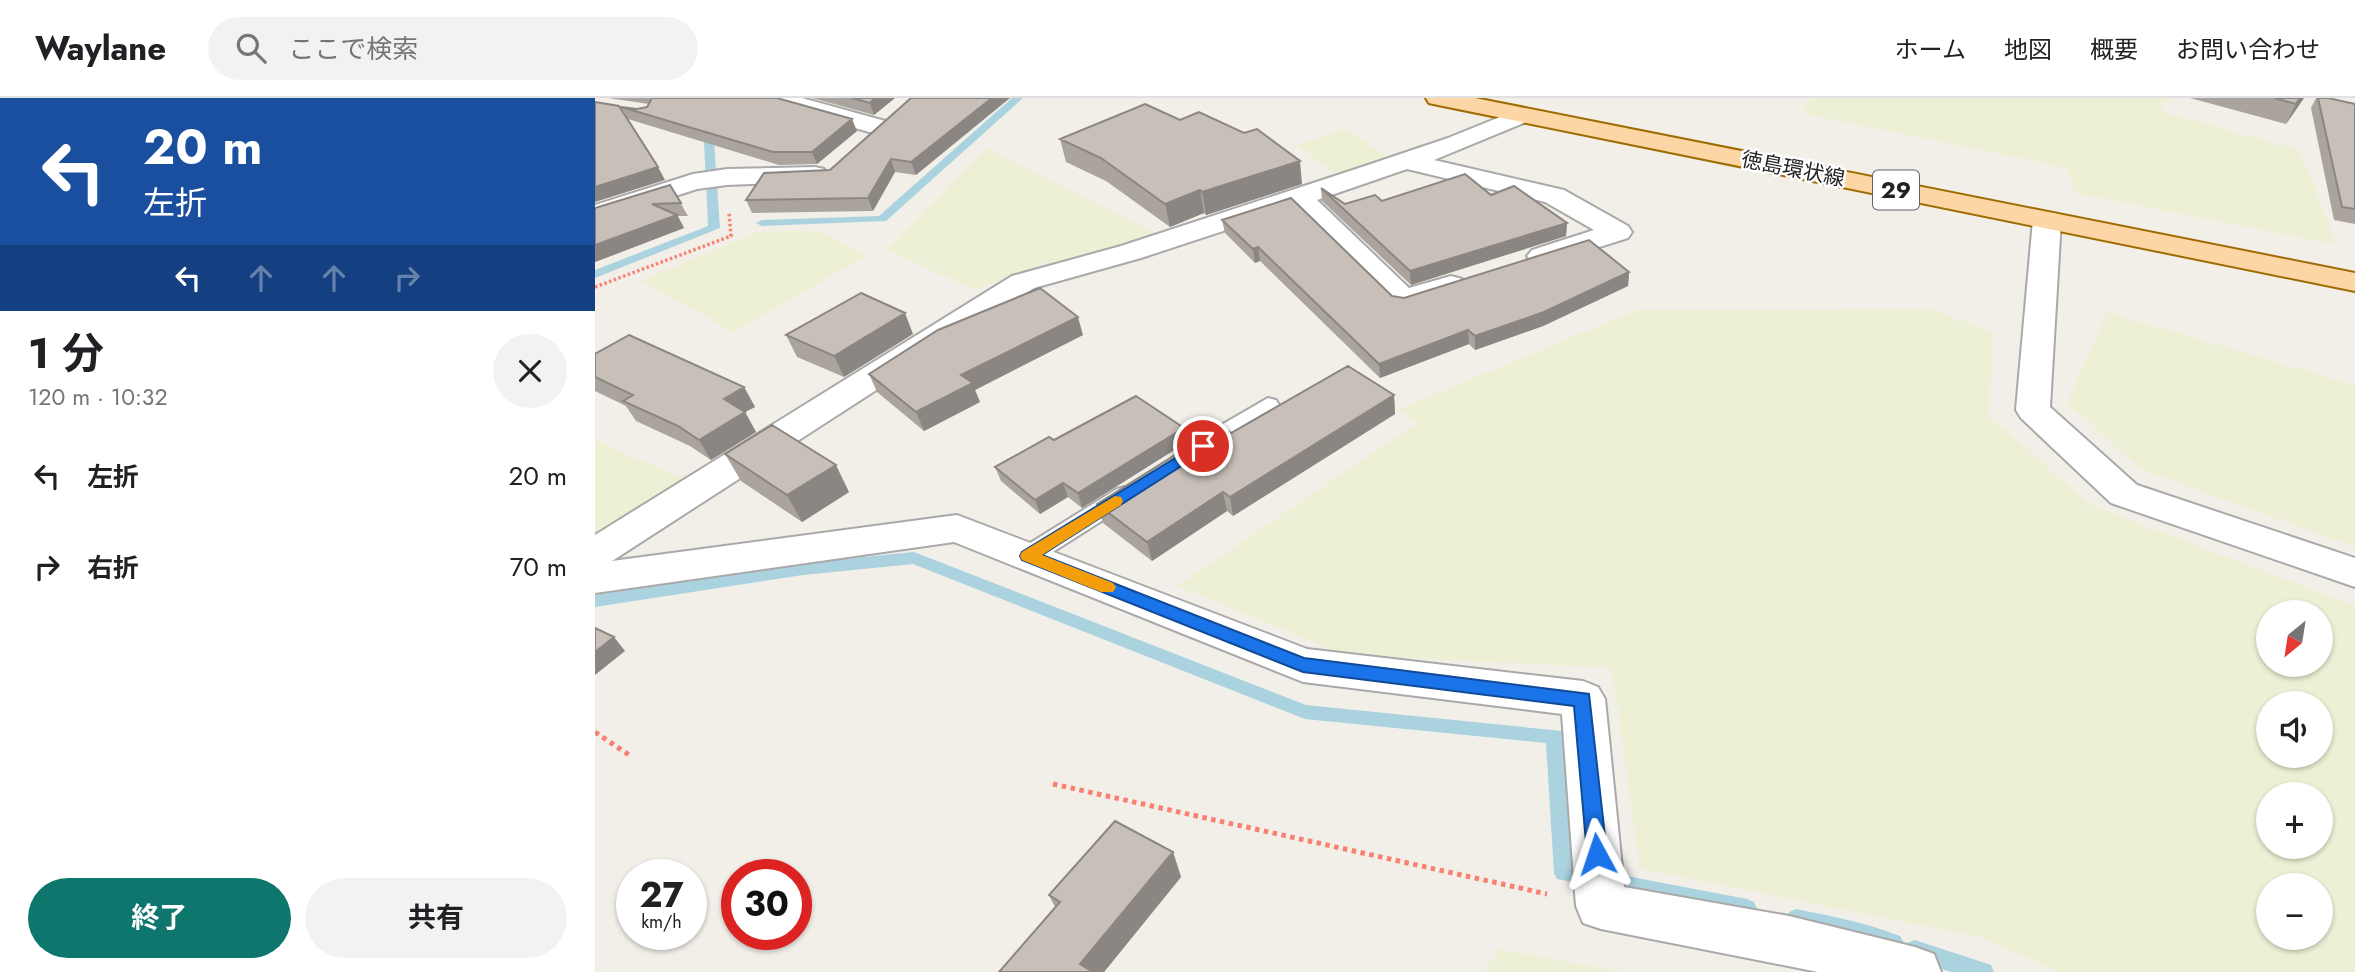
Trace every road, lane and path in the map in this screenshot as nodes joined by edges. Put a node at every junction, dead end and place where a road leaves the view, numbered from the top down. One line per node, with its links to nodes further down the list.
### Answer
1 (775, 98): 4 (street)
2 (1438, 98): 3 (main road, 徳島環状線 / 29)
3 (1522, 115): 5 (street); 10 (main road, 徳島環状線 / 29)
4 (879, 128)
5 (1406, 161): 8 (street); 11 (street)
6 (834, 167): 7 (street)
7 (727, 177): 9 (street); 14 (path)
8 (1298, 197): 12 (street); 18 (street)
9 (595, 215)
10 (2046, 220): 13 (main road, 徳島環状線 / 29); 20 (street)
11 (1517, 264)
12 (1480, 276)
13 (2355, 282)
14 (595, 286)
15 (1268, 405): 16 (lane)
16 (1177, 462)
17 (1143, 484): 19 (lane)
18 (595, 554)
19 (1028, 556): 21 (street); 25 (street)
20 (2355, 573)
21 (595, 578)
22 (595, 732): 23 (path)
23 (632, 757)
24 (1053, 784): 25 (path)
25 (1601, 906): 26 (street)
26 (1915, 972)

